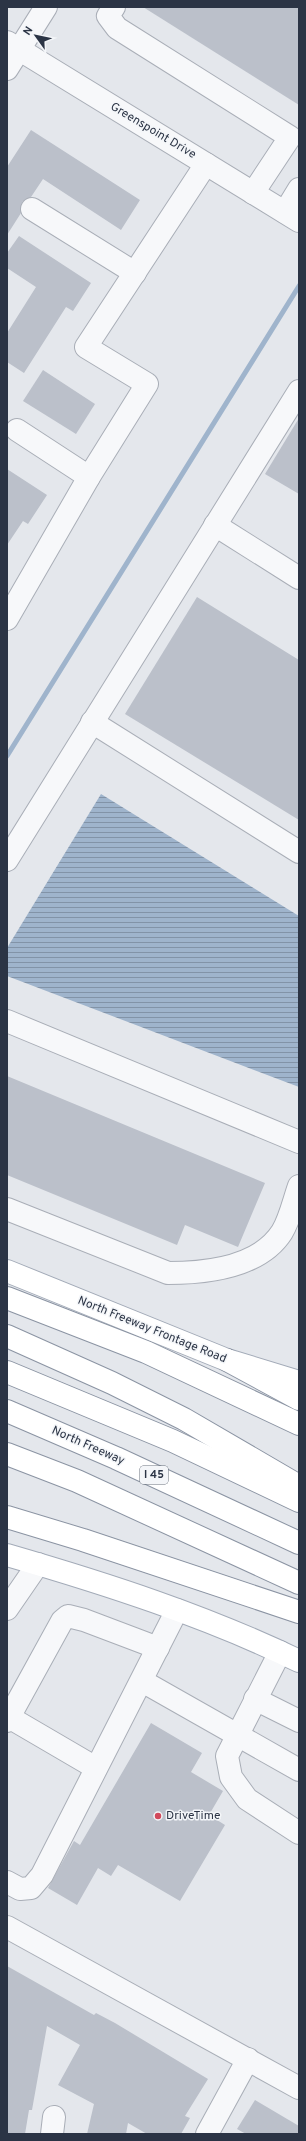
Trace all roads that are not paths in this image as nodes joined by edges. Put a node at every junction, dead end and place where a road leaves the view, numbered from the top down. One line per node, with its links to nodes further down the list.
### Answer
1 (46, 7): 3 (street)
2 (106, 10): 7 (street)
3 (13, 46): 4 (street); 5 (street, Greenspoint Drive)
4 (7, 69)
5 (206, 164): 7 (street, Greenspoint Drive); 10 (street)
6 (299, 189): 9 (street)
7 (253, 193): 9 (street, Greenspoint Drive)
8 (32, 209): 10 (street)
9 (292, 216)
10 (135, 273): 13 (street)
11 (299, 391): 14 (street)
12 (17, 430): 13 (street)
13 (89, 477): 16 (street)
14 (215, 525): 15 (street); 17 (street)
15 (299, 578)
16 (7, 619)
17 (92, 722): 18 (street); 19 (street)
18 (299, 852)
19 (7, 860)
20 (7, 1021): 21 (street)
21 (299, 1142)
22 (299, 1186): 23 (street)
23 (7, 1209)
24 (7, 1271): 27 (main road, North Freeway Frontage Road)
25 (7, 1298): 32 (main road)
26 (7, 1336): 34 (main road)
27 (227, 1360): 29 (main road, North Freeway Frontage Road); 30 (main road)
28 (7, 1372): 35 (main road)
29 (299, 1382)
30 (299, 1399)
31 (7, 1412): 37 (main road, North Freeway / I 45)
32 (299, 1424)
33 (7, 1454): 40 (main road)
34 (299, 1486)
35 (299, 1501)
36 (7, 1517): 43 (main road)
37 (299, 1543)
38 (7, 1555): 39 (main road)
39 (38, 1564): 41 (street); 42 (main road)
40 (299, 1583)
41 (7, 1608)
42 (177, 1610): 44 (street); 45 (main road)
43 (299, 1612)
44 (158, 1648): 47 (street); 49 (street)
45 (280, 1652): 46 (main road); 48 (street)
46 (299, 1662)
47 (142, 1681): 51 (street); 52 (street)
48 (255, 1699): 50 (street); 51 (street)
49 (8, 1718): 52 (street)
50 (299, 1721)
51 (238, 1734): 53 (street); 54 (street)
52 (96, 1768): 55 (street)
53 (299, 1770)
54 (299, 1833)
55 (7, 1882)
56 (7, 1927): 57 (street)
57 (248, 2059): 58 (street); 59 (street)
58 (299, 2088)
59 (207, 2134)

